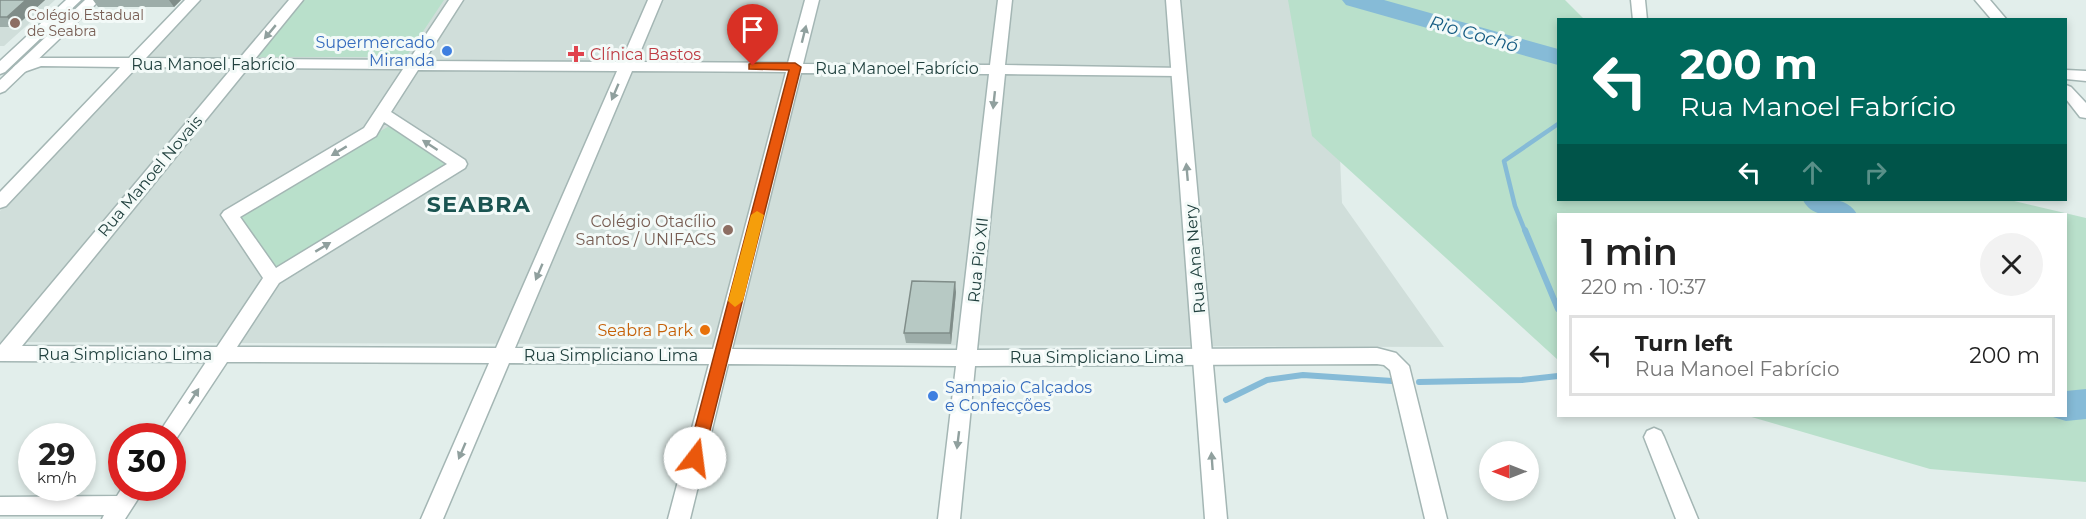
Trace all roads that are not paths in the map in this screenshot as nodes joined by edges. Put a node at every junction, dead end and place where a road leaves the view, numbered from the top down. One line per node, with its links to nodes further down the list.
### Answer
1 (74, 0): 16 (street)
2 (93, 0): 14 (street)
3 (193, 0): 15 (street)
4 (296, 0): 17 (street, Rua Manoel Novais, one-way to 17)
5 (456, 0): 18 (street)
6 (655, 0): 19 (street)
7 (812, 0): 20 (street, one-way to 7)
8 (1005, 0): 21 (street, Rua Pio XII)
9 (1173, 0): 22 (street, Rua Ana Nery)
10 (1638, 0): 12 (street)
11 (1982, 0): 13 (street)
12 (1640, 18)
13 (1998, 18)
14 (37, 59): 15 (street, Rua Manoel Fabrício); 16 (street, Rua Manoel Fabrício)
15 (134, 63): 17 (street, Rua Manoel Fabrício); 29 (street)
16 (6, 64): 25 (street)
17 (243, 64): 18 (street, Rua Manoel Fabrício); 31 (street, Rua Manoel Novais)
18 (414, 65): 19 (street, Rua Manoel Fabrício); 28 (street)
19 (627, 65): 20 (street, Rua Manoel Fabrício); 33 (street, one-way to 33)
20 (795, 67): 21 (street, Rua Manoel Fabrício); 34 (street)
21 (997, 68): 22 (street, Rua Manoel Fabrício); 36 (street, Rua Pio XII, one-way to 36)
22 (1178, 71): 35 (street, Rua Ana Nery, one-way to 22)
23 (2067, 75): 24 (street)
24 (2086, 76)
25 (0, 88)
26 (2067, 91): 27 (street)
27 (2086, 112)
28 (383, 114): 30 (street, one-way to 30); 30 (street, one-way to 28)
29 (0, 202)
30 (273, 278): 32 (street)
31 (2, 353): 32 (street, Rua Simpliciano Lima)
32 (221, 355): 33 (street, Rua Simpliciano Lima); 37 (street, one-way to 32)
33 (503, 355): 34 (street, Rua Simpliciano Lima); 41 (street, one-way to 41)
34 (722, 355): 36 (street, Rua Simpliciano Lima); 42 (street)
35 (1204, 356): 36 (street, Rua Simpliciano Lima); 44 (street, Rua Ana Nery, one-way to 35); 45 (street, Rua Simpliciano Lima)
36 (968, 358): 43 (street, Rua Pio XII, one-way to 43)
37 (176, 423)
38 (1654, 437): 46 (street)
39 (123, 504): 40 (street)
40 (0, 506)
41 (432, 519)
42 (679, 519)
43 (949, 519)
44 (1216, 519)
45 (1436, 519)
46 (1687, 519)

